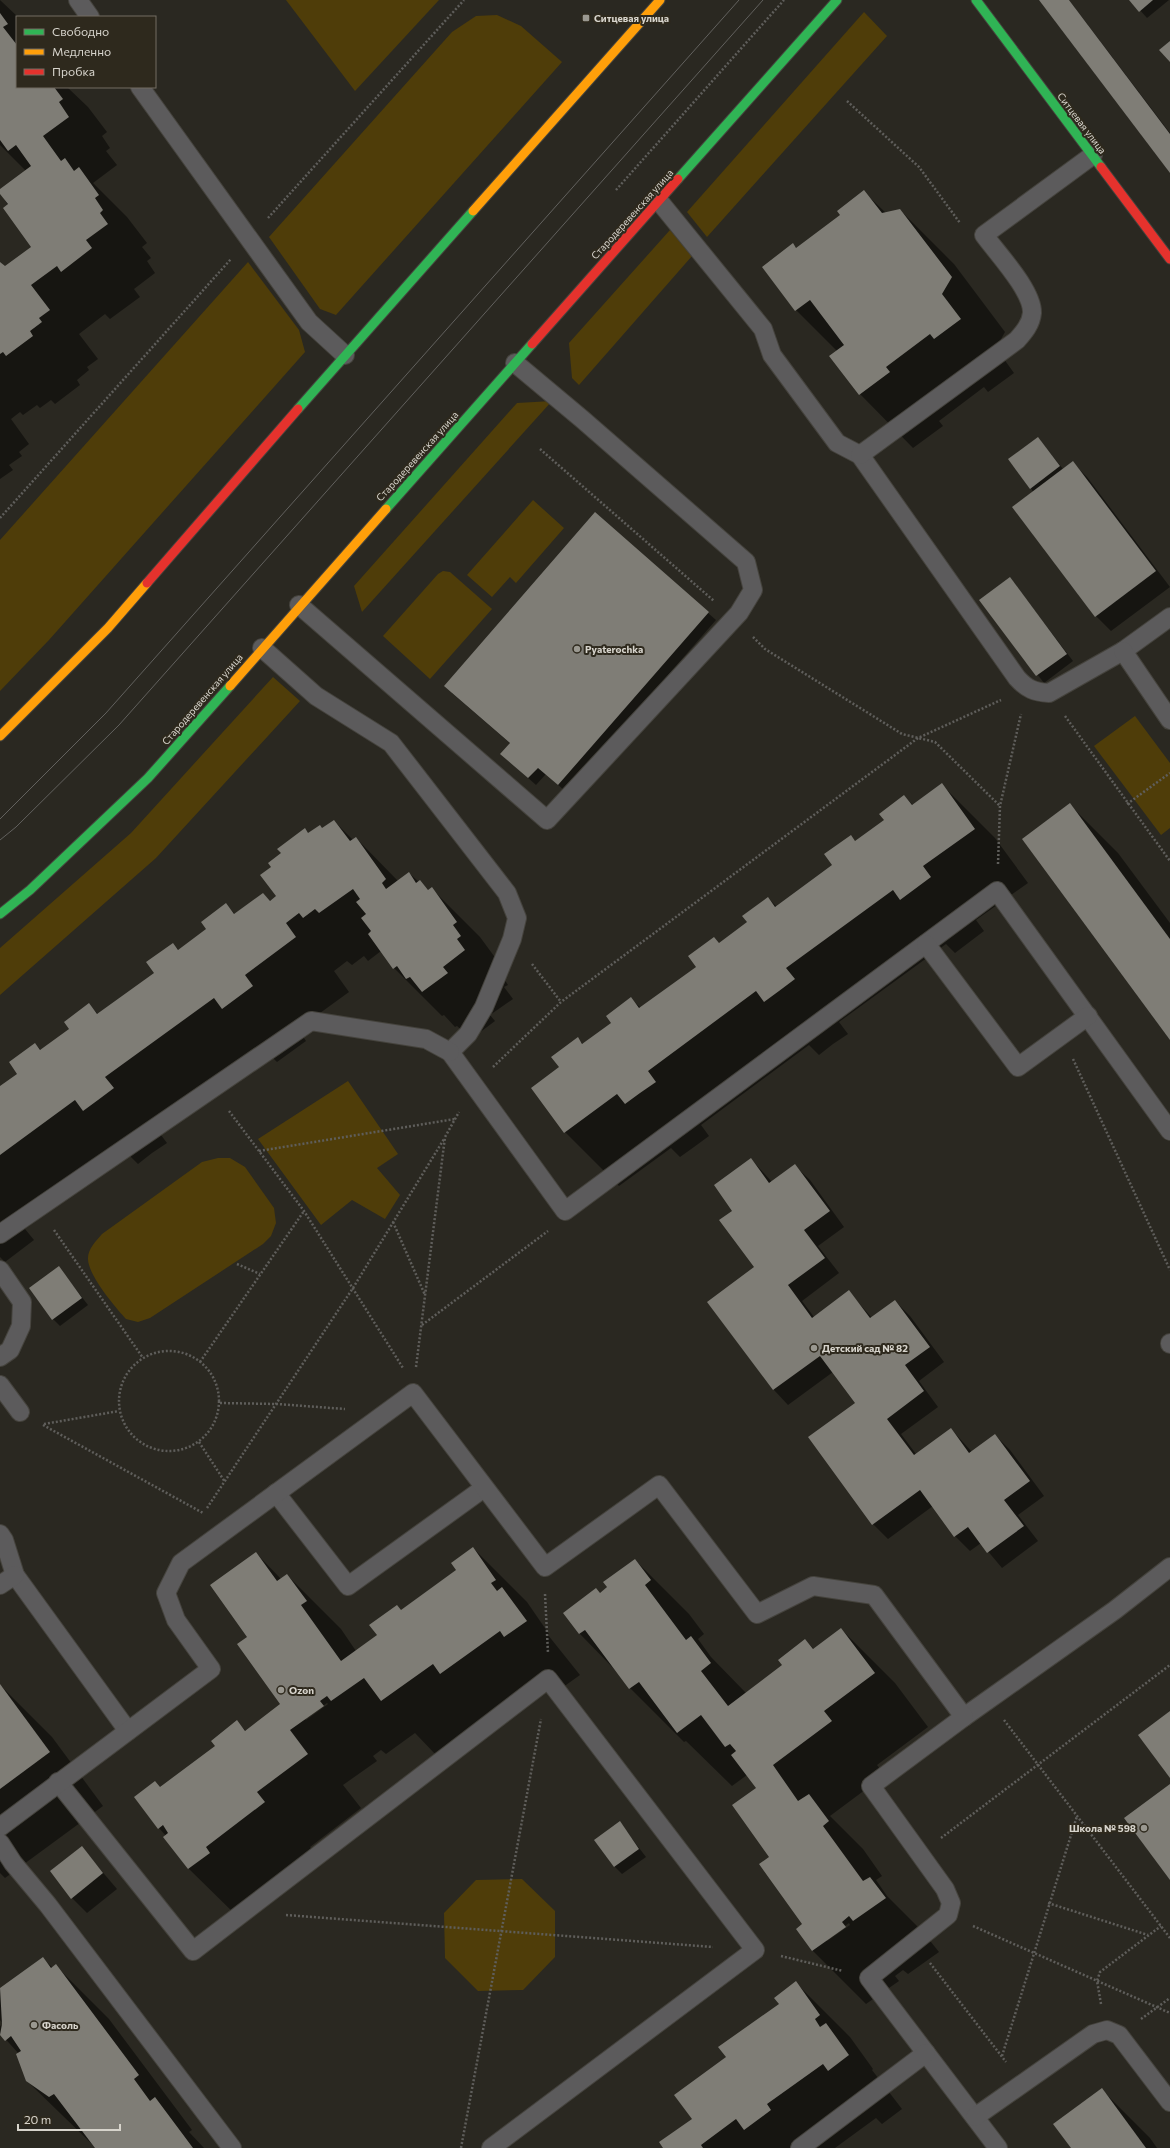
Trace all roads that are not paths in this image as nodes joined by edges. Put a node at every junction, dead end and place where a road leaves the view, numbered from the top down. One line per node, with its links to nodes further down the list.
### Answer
1 (78, 0): 5 (lane)
2 (660, 0): 10 (street)
3 (837, 0): 8 (street, Стародеревенская улица)
4 (976, 0): 7 (street, Ситцевая улица)
5 (89, 16)
6 (141, 88): 10 (lane)
7 (1093, 155): 9 (street, Ситцевая улица); 12 (lane)
8 (659, 201): 11 (street, Стародеревенская улица); 12 (lane)
9 (1170, 259)
10 (345, 355): 18 (street)
11 (515, 363): 13 (street, Стародеревенская улица); 13 (lane)
12 (860, 455): 16 (lane)
13 (299, 605): 15 (street, Стародеревенская улица)
14 (1170, 617): 16 (lane)
15 (262, 648): 19 (street, Стародеревенская улица); 22 (lane)
16 (1123, 651): 17 (lane)
17 (1170, 720)
18 (0, 736)
19 (0, 914)
20 (926, 944): 21 (lane); 21 (lane); 22 (lane)
21 (1088, 1016): 23 (lane)
22 (450, 1052): 24 (lane)
23 (1170, 1131)
24 (0, 1234)
25 (0, 1270): 26 (lane)
26 (0, 1357)
27 (0, 1385): 28 (lane)
28 (20, 1412)
29 (484, 1488): 30 (lane); 30 (lane); 35 (lane)
30 (276, 1493): 36 (lane)
31 (0, 1534): 33 (lane)
32 (1170, 1566): 35 (lane)
33 (15, 1575): 34 (lane); 36 (lane)
34 (0, 1585)
35 (964, 1717): 40 (lane)
36 (128, 1731): 37 (lane)
37 (58, 1782): 38 (lane); 44 (lane)
38 (0, 1827)
39 (0, 1843): 43 (lane)
40 (926, 2053): 42 (lane); 45 (lane)
41 (1170, 2102): 42 (lane)
42 (975, 2117): 46 (lane)
43 (232, 2148)
44 (491, 2148)
45 (800, 2148)
46 (998, 2148)

